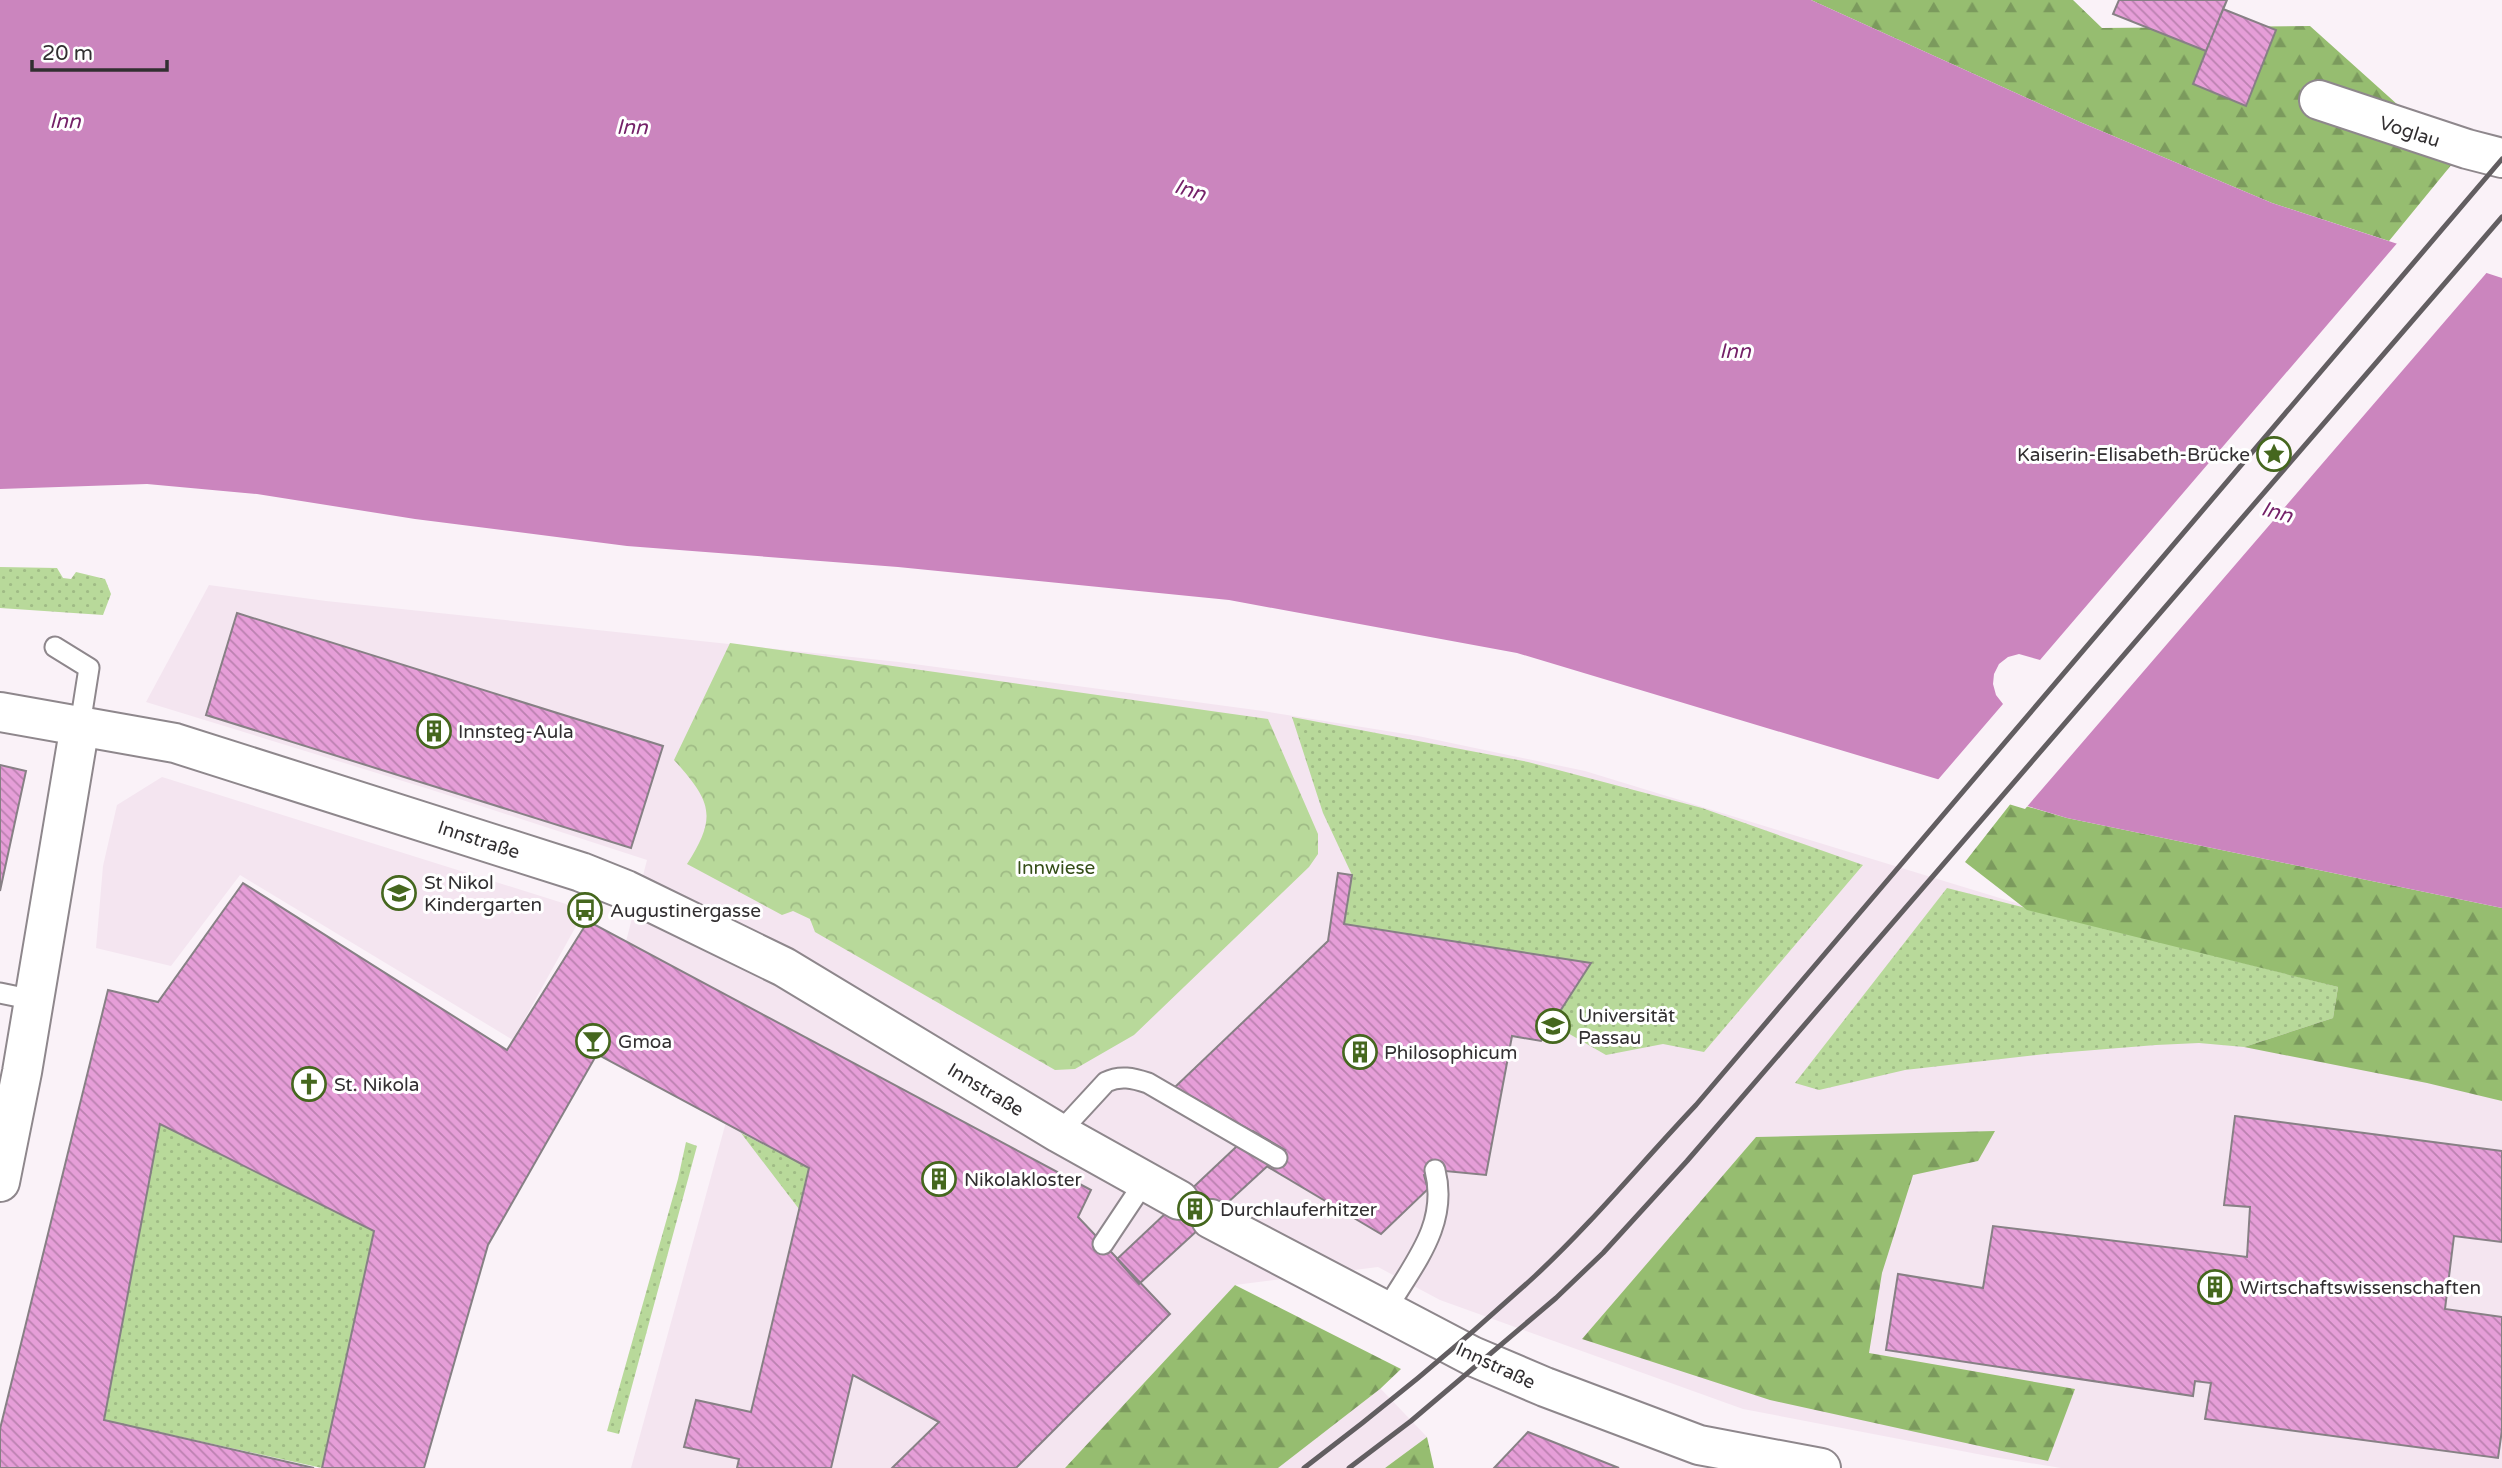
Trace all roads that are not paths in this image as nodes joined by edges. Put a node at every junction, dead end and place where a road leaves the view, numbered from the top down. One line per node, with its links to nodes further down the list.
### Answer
1 (2319, 100): 2 (street, Voglau)
2 (2502, 158)
3 (55, 647): 5 (lane)
4 (0, 712): 5 (street, Innstraße)
5 (80, 725): 6 (street); 7 (street, Innstraße)
6 (17, 996): 10 (street)
7 (1059, 1133): 8 (lane); 11 (street, Innstraße)
8 (1277, 1158)
9 (1435, 1170): 13 (lane)
10 (0, 1180)
11 (1145, 1181): 12 (lane); 13 (street, Innstraße)
12 (1103, 1244)
13 (1387, 1309): 14 (street, Innstraße)
14 (1758, 1463): 15 (street, Innstraße)
15 (1821, 1468)

